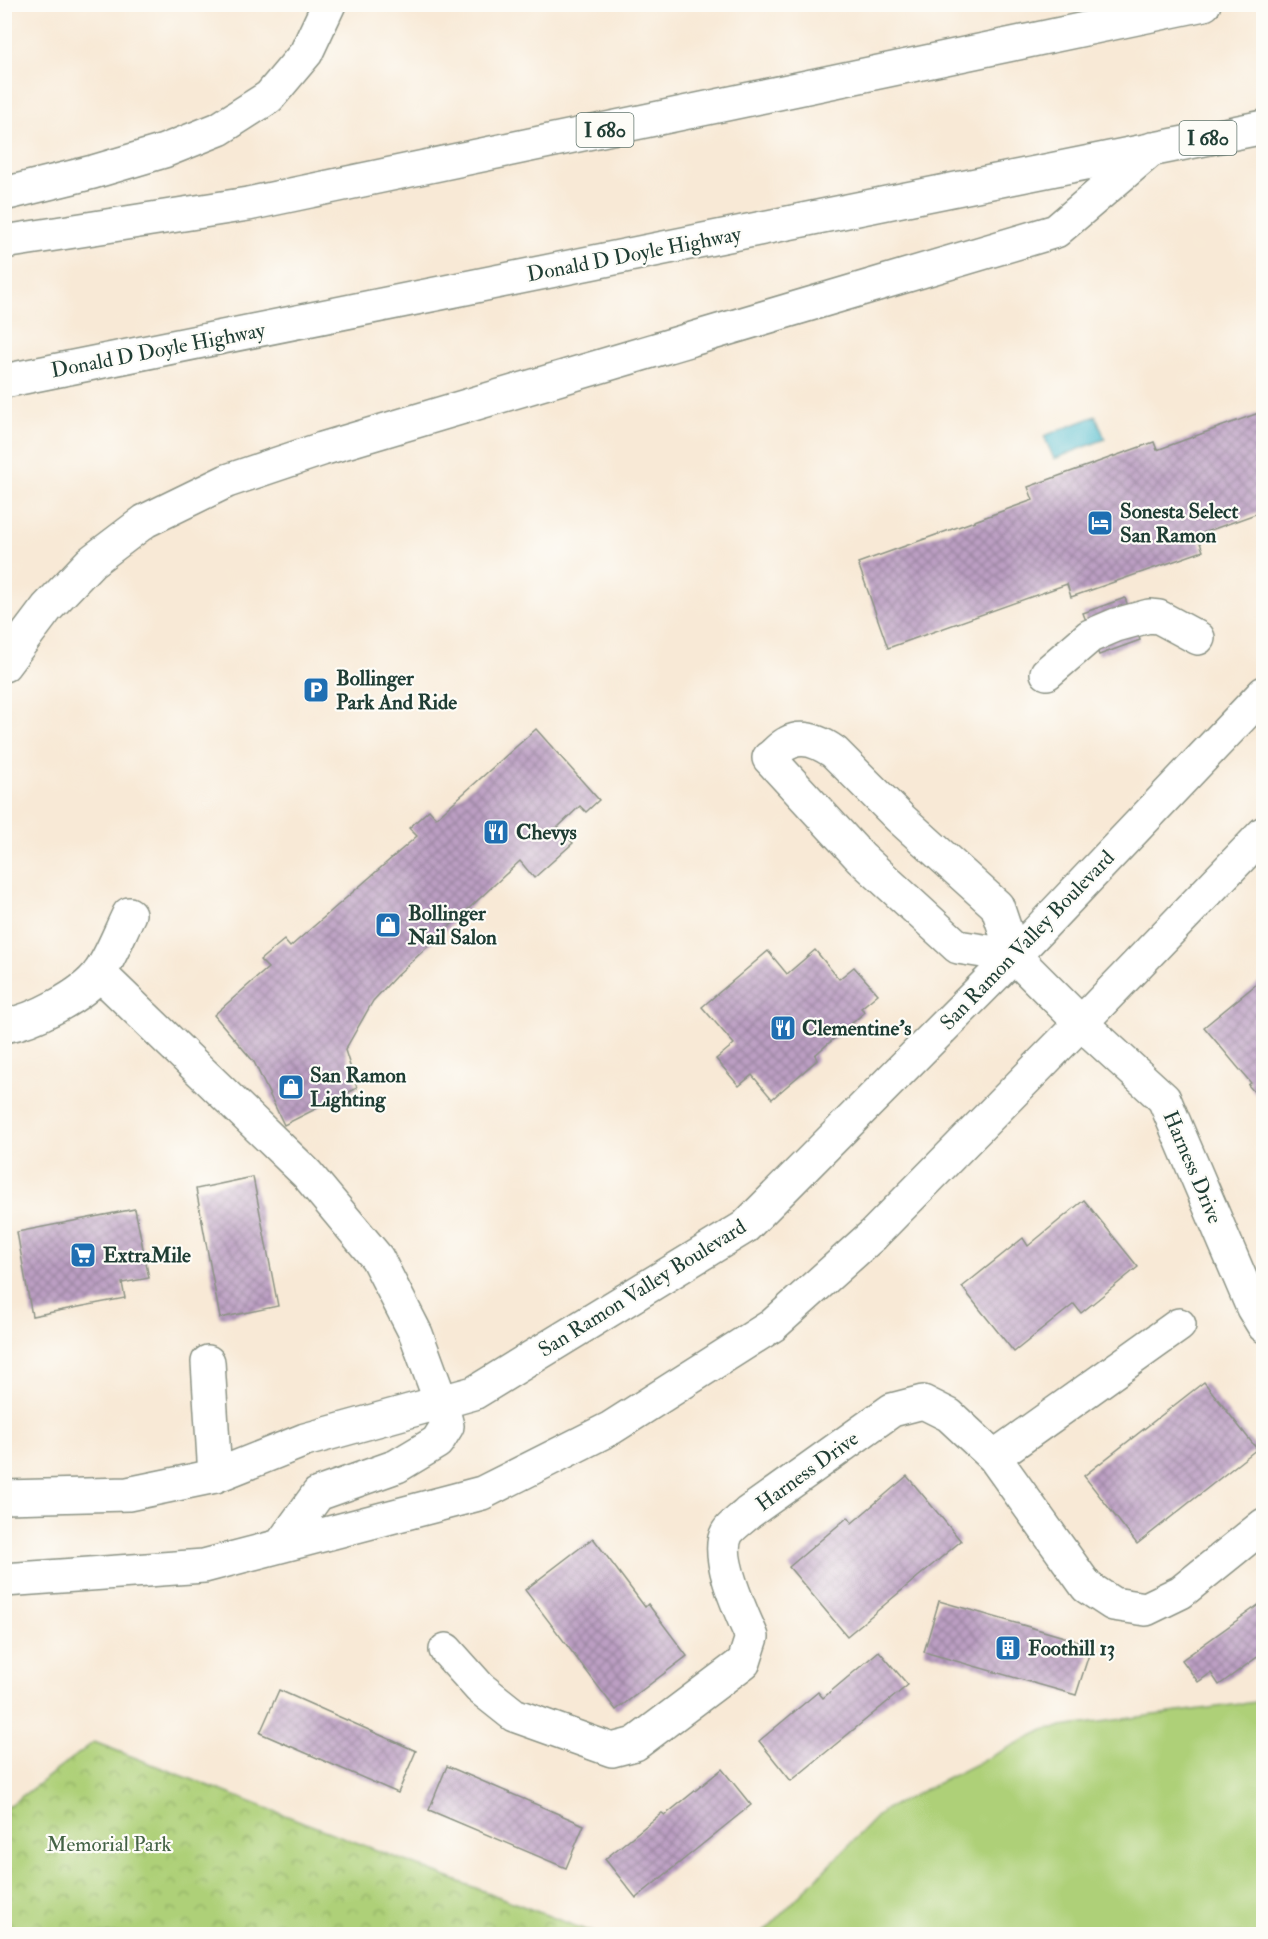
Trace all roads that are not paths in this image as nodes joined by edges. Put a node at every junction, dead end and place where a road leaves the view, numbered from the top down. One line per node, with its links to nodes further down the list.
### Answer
1 (329, 4): 5 (main road)
2 (1204, 4): 6 (main road, I 680)
3 (1263, 127): 4 (main road, Donald D Doyle Highway / I 680)
4 (1152, 149): 7 (main road, Donald D Doyle Highway / I 680); 9 (main road)
5 (4, 194)
6 (4, 242)
7 (4, 381)
8 (1198, 638): 10 (main road)
9 (4, 665)
10 (1047, 673)
11 (1263, 693): 14 (main road, San Ramon Valley Boulevard)
12 (1263, 833): 16 (main road)
13 (129, 914): 15 (main road)
14 (1014, 956): 14 (main road); 16 (main road, Harness Drive); 21 (main road, San Ramon Valley Boulevard)
15 (99, 973): 17 (main road); 21 (main road)
16 (1081, 1023): 19 (main road, Harness Drive); 26 (main road)
17 (4, 1026)
18 (1179, 1325): 22 (main road)
19 (1263, 1326)
20 (208, 1362): 23 (main road)
21 (441, 1402): 23 (main road, San Ramon Valley Boulevard); 26 (main road)
22 (994, 1457): 25 (main road, Harness Drive); 28 (main road, Harness Drive)
23 (215, 1476): 24 (main road, San Ramon Valley Boulevard)
24 (4, 1497)
25 (1263, 1525)
26 (281, 1545): 27 (main road)
27 (4, 1580)
28 (446, 1650)

